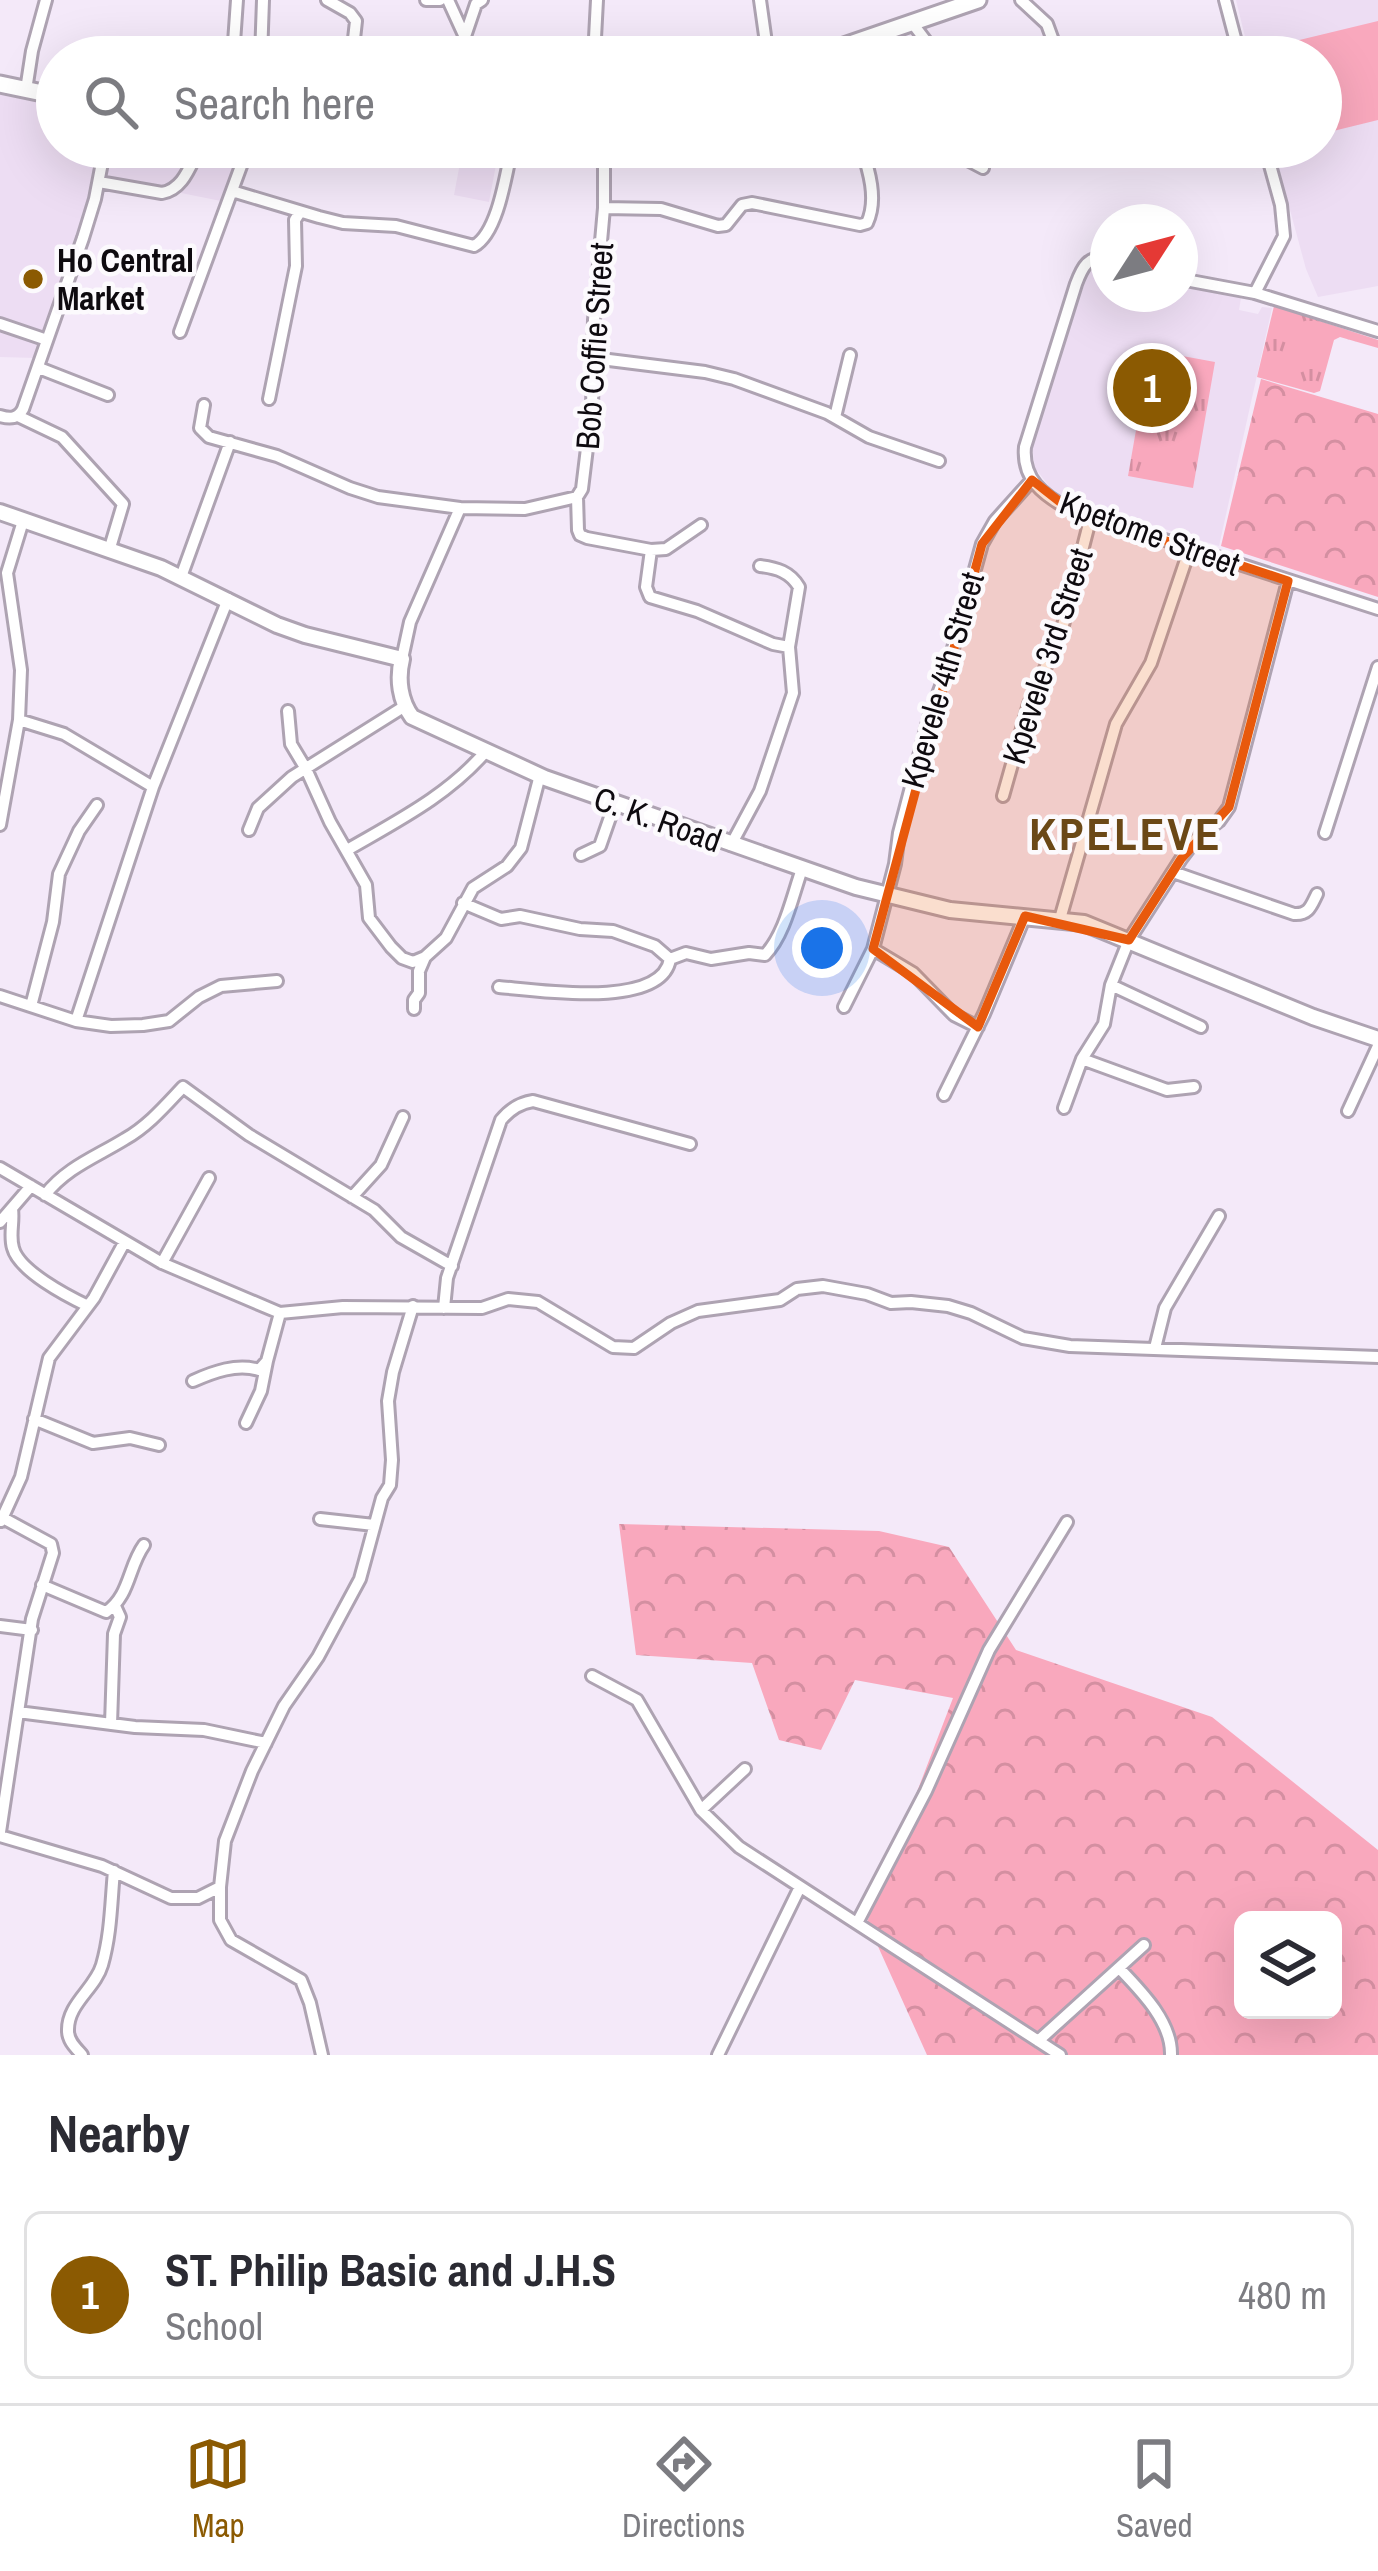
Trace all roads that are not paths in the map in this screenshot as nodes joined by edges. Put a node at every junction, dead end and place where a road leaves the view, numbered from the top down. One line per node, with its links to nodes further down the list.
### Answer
1 (46, 0): 15 (street)
2 (237, 0): 17 (street)
3 (263, 0): 18 (street)
4 (327, 0): 19 (street)
5 (426, 0): 6 (street)
6 (444, 0): 20 (street)
7 (482, 0): 20 (street)
8 (597, 0): 21 (street)
9 (760, 0): 22 (street)
10 (978, 0): 13 (main road)
11 (1021, 0): 25 (street)
12 (1225, 0): 26 (street)
13 (936, 7): 14 (main road)
14 (913, 24): 23 (main road); 24 (street)
15 (36, 36)
16 (36, 36): 28 (street)
17 (234, 36)
18 (262, 36)
19 (354, 36)
20 (465, 36)
21 (596, 36)
22 (765, 36)
23 (878, 36)
24 (922, 36)
25 (1052, 36)
26 (1234, 36)
27 (0, 84): 28 (main road)
28 (26, 90): 29 (main road)
29 (36, 92)
30 (101, 168): 37 (street)
31 (188, 168): 37 (street)
32 (240, 168): 38 (street)
33 (507, 168): 40 (street)
34 (604, 168): 39 (street, Bob Coffie Street)
35 (867, 168): 39 (street)
36 (1271, 168): 43 (street)
37 (98, 182): 47 (street)
38 (232, 191): 40 (street); 46 (street)
39 (604, 208): 49 (street, Bob Coffie Street)
40 (300, 212): 52 (street)
41 (1090, 261): 59 (street, Kpetome Street)
42 (1198, 282): 43 (street)
43 (1256, 293): 45 (street)
44 (0, 324): 47 (street)
45 (1378, 331)
46 (180, 332)
47 (47, 340): 50 (street)
48 (850, 355): 56 (street)
49 (593, 358): 56 (street); 60 (street, Bob Coffie Street)
50 (38, 368): 51 (street); 55 (street)
51 (108, 395)
52 (268, 399)
53 (204, 405): 57 (street)
54 (0, 416): 55 (street)
55 (18, 416): 67 (street)
56 (835, 417): 58 (street)
57 (230, 442): 61 (street, Bob Coffie Street); 70 (street)
58 (939, 460)
59 (1032, 480): 63 (street, Kpetome Street); 96 (street, Kpevele 4th Street)
60 (578, 497): 61 (street, Bob Coffie Street); 68 (street)
61 (460, 508): 75 (street)
62 (0, 512): 64 (street)
63 (1091, 516): 66 (street, Kpetome Street); 84 (street, Kpevele 3rd Street)
64 (23, 521): 67 (street); 79 (street)
65 (701, 525): 68 (street)
66 (1190, 548): 71 (street, Kpetome Street); 99 (street)
67 (109, 550): 70 (street)
68 (651, 550): 74 (street)
69 (760, 566): 74 (street)
70 (182, 577): 72 (street)
71 (1288, 581): 73 (street, Kpetome Street); 94 (street)
72 (228, 599): 75 (street); 83 (street)
73 (1378, 609)
74 (789, 647): 90 (street)
75 (402, 659): 77 (street)
76 (1378, 667): 89 (street)
77 (405, 706): 80 (street, C. K. Road); 81 (street)
78 (288, 712): 81 (street)
79 (19, 720): 83 (street); 87 (street)
80 (488, 750): 82 (street, C. K. Road); 91 (street)
81 (306, 769): 88 (street); 91 (street)
82 (540, 776): 85 (street, C. K. Road); 97 (street)
83 (153, 787): 111 (street)
84 (1003, 796)
85 (615, 803): 90 (street, C. K. Road); 92 (street)
86 (97, 805): 108 (street)
87 (0, 824)
88 (249, 830)
89 (1324, 833)
90 (731, 845): 93 (street, C. K. Road)
91 (347, 850): 102 (street)
92 (581, 855)
93 (802, 869): 96 (street, C. K. Road); 103 (street)
94 (1173, 872): 95 (street); 100 (street)
95 (1317, 893)
96 (886, 896): 98 (street, C. K. Road); 101 (street, Kpevele 4th Street)
97 (464, 903): 102 (street); 103 (street)
98 (1024, 916): 99 (street, C. K. Road); 112 (street)
99 (1060, 919): 100 (street, C. K. Road)
100 (1129, 940): 105 (street); 114 (street, C. K. Road)
101 (873, 949): 109 (street, Kpevele 4th Street); 112 (street)
102 (424, 957): 110 (street)
103 (670, 959): 106 (street)
104 (278, 981): 111 (street)
105 (1112, 985): 113 (street); 115 (street)
106 (499, 986)
107 (0, 996): 108 (street)
108 (31, 1006): 111 (street)
109 (844, 1007)
110 (414, 1010)
111 (76, 1021)
112 (978, 1027): 117 (street)
113 (1202, 1027)
114 (1378, 1042): 119 (street)
115 (1082, 1058): 116 (street); 118 (street)
116 (1194, 1087)
117 (944, 1095)
118 (1064, 1108)
119 (1348, 1111)
120 (403, 1117): 126 (street)
121 (690, 1144): 132 (street)
122 (0, 1168): 124 (street)
123 (208, 1178): 131 (street)
124 (31, 1186): 125 (street); 127 (street)
125 (45, 1195): 126 (street); 130 (street)
126 (352, 1196): 132 (street)
127 (12, 1209): 129 (street); 133 (street)
128 (1219, 1216): 137 (street)
129 (0, 1222)
130 (124, 1243): 131 (street); 133 (street)
131 (162, 1263): 136 (street)
132 (452, 1266): 135 (street)
133 (88, 1306): 141 (street)
134 (413, 1306): 135 (street); 136 (street); 147 (street)
135 (444, 1308): 137 (street)
136 (280, 1313): 139 (street)
137 (1155, 1348): 138 (street)
138 (1378, 1357)
139 (267, 1361): 140 (street); 142 (street)
140 (193, 1381)
141 (34, 1419): 143 (street); 145 (street)
142 (246, 1423)
143 (159, 1445)
144 (320, 1519): 147 (street)
145 (2, 1520): 149 (street)
146 (1067, 1522): 163 (street)
147 (374, 1525): 156 (street)
148 (144, 1545): 150 (street)
149 (42, 1585): 150 (street); 152 (street)
150 (115, 1606): 155 (street)
151 (0, 1626): 152 (street)
152 (32, 1630): 154 (street)
153 (592, 1676): 158 (street)
154 (18, 1712): 155 (street); 159 (street)
155 (111, 1724): 156 (street)
156 (266, 1743): 161 (street)
157 (745, 1769): 158 (street)
158 (701, 1810): 162 (street)
159 (0, 1834): 160 (street)
160 (114, 1871): 161 (street); 167 (street)
161 (220, 1887): 168 (street)
162 (800, 1887): 163 (street); 169 (street)
163 (857, 1923): 166 (street)
164 (1144, 1945): 165 (street)
165 (1119, 1969): 166 (street); 171 (street)
166 (1038, 2041): 170 (street)
167 (82, 2055)
168 (322, 2055)
169 (718, 2055)
170 (1060, 2055)
171 (1171, 2055)

